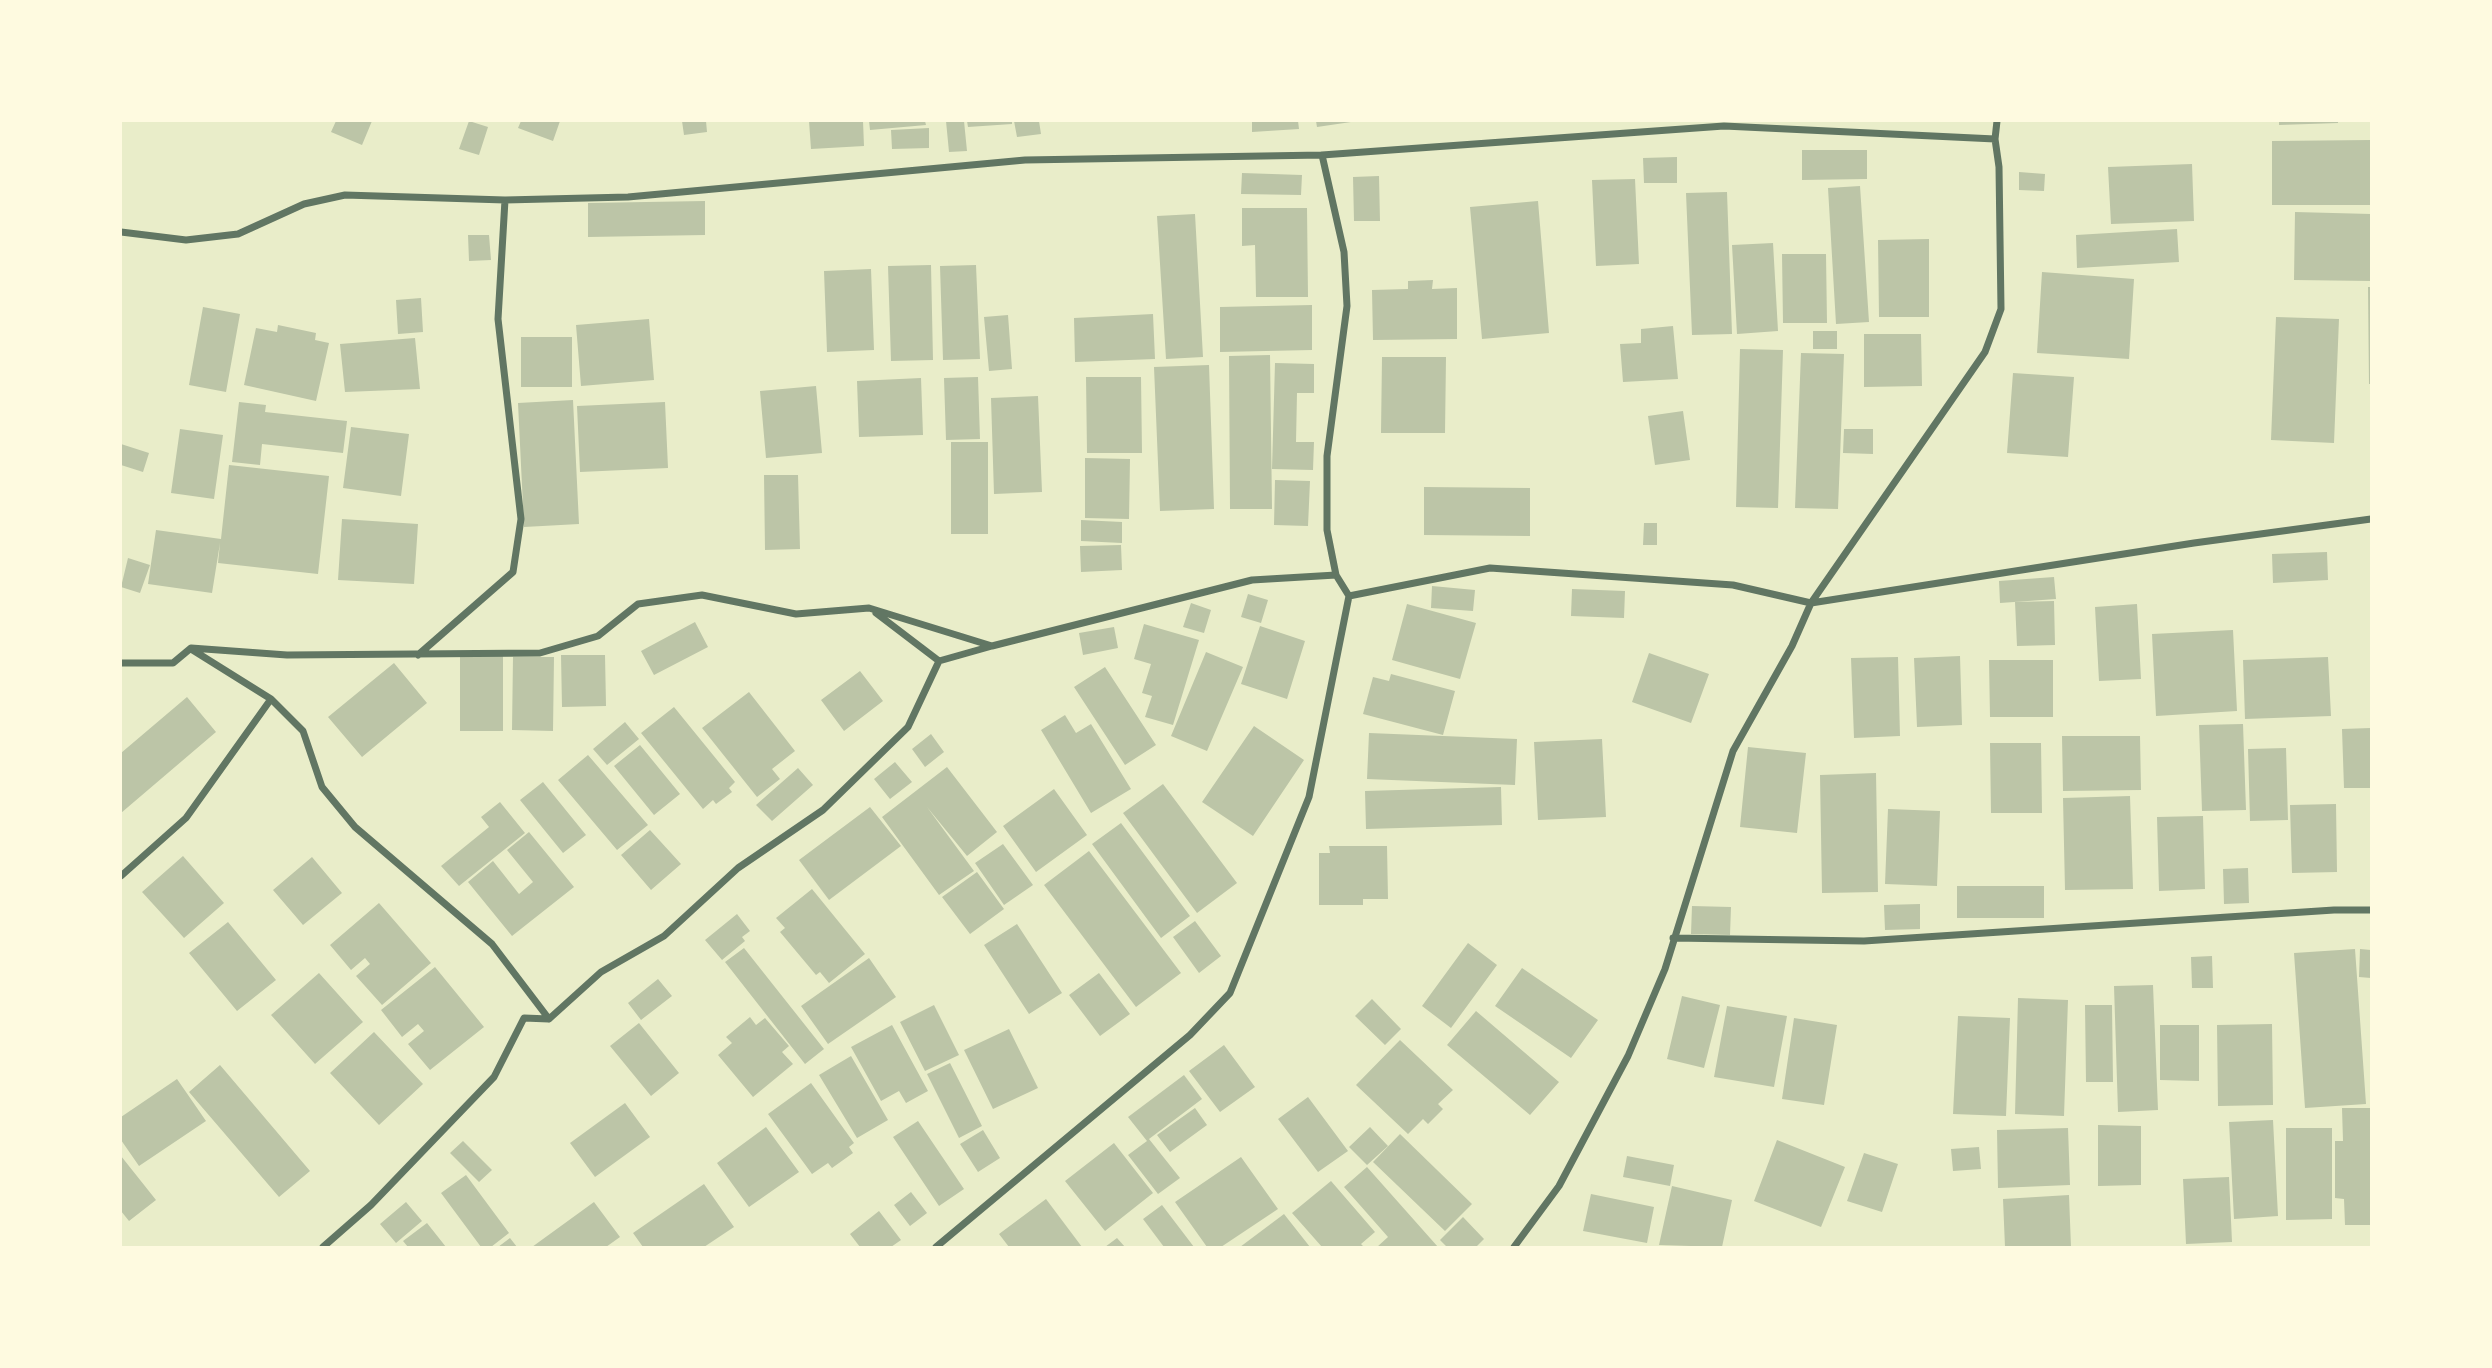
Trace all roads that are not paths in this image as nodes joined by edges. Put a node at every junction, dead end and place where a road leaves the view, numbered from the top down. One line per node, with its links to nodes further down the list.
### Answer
1 (1997, 121): 2 (street)
2 (1995, 139): 3 (street); 9 (street)
3 (1322, 155): 4 (street); 7 (street)
4 (505, 200): 5 (street); 13 (street)
5 (121, 232)
6 (2371, 519): 9 (street)
7 (1336, 575): 8 (street); 11 (street)
8 (1349, 596): 9 (street); 22 (street)
9 (1811, 603): 19 (street)
10 (870, 608): 11 (street); 13 (street); 14 (street)
11 (992, 646): 14 (street)
12 (191, 648): 13 (street); 15 (street); 16 (street)
13 (417, 655)
14 (939, 661): 20 (street)
15 (121, 663)
16 (271, 699): 17 (street); 20 (street)
17 (121, 876)
18 (2371, 911): 19 (street)
19 (1673, 939): 23 (street)
20 (549, 1019): 21 (street)
21 (323, 1247)
22 (936, 1247)
23 (1514, 1247)

